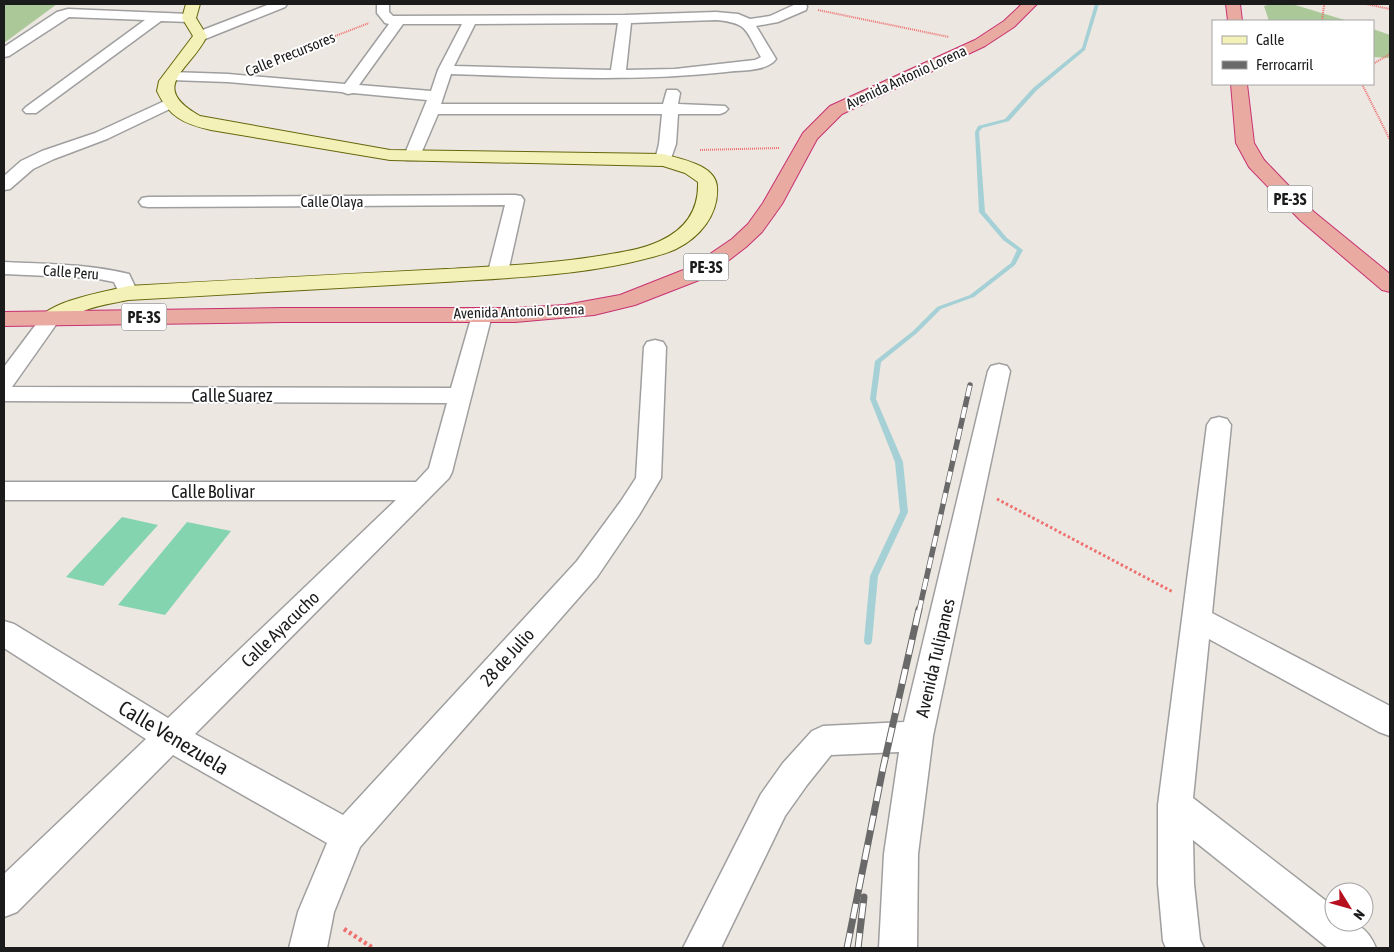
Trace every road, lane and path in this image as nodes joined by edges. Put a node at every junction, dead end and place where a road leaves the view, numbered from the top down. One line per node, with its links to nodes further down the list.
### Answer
1 (281, 4): 18 (street)
2 (383, 4): 12 (street)
3 (1030, 4): 19 (highway, Avenida Antonio Lorena / PE-3S)
4 (1233, 4): 15 (highway)
5 (1326, 4): 16 (path)
6 (1366, 4): 8 (path)
7 (801, 6): 17 (street); 19 (path)
8 (1390, 9)
9 (714, 10): 14 (street); 17 (street)
10 (191, 11): 11 (street); 18 (main road)
11 (159, 16): 20 (street); 35 (street)
12 (394, 20): 13 (street); 27 (path, Calle Precursores); 30 (street)
13 (470, 20): 14 (street); 23 (street)
14 (625, 20): 25 (street)
15 (1235, 20)
16 (1322, 20)
17 (748, 23): 24 (street)
18 (200, 36): 26 (main road)
19 (980, 43): 37 (highway, Avenida Antonio Lorena / PE-3S)
20 (4, 53)
21 (1390, 54): 22 (path)
22 (1374, 63)
23 (445, 70): 25 (street); 31 (street)
24 (676, 74): 25 (street); 33 (street)
25 (618, 75)
26 (171, 76): 27 (street); 32 (main road)
27 (228, 78): 30 (street)
28 (1239, 85): 44 (highway, PE-3S)
29 (1362, 85): 36 (path)
30 (348, 90): 31 (street)
31 (434, 102): 33 (street); 39 (street)
32 (171, 103): 39 (main road); 40 (street)
33 (669, 109): 34 (street); 38 (street)
34 (720, 109)
35 (31, 110)
36 (1390, 140)
37 (805, 144): 38 (path); 46 (highway, Avenida Antonio Lorena / PE-3S)
38 (665, 155): 39 (main road); 43 (main road)
39 (412, 156)
40 (4, 185)
41 (148, 202): 43 (street, Calle Olaya)
42 (4, 268): 45 (street, Calle Peru)
43 (498, 272): 45 (main road)
44 (1390, 285)
45 (128, 293): 48 (main road)
46 (482, 314): 48 (highway, Avenida Antonio Lorena / PE-3S); 53 (street, Calle Ayacucho)
47 (4, 319): 48 (highway, PE-3S)
48 (50, 319): 51 (street)
49 (655, 347): 64 (street, 28 de Julio)
50 (999, 371): 55 (street, Avenida Tulipanes)
51 (4, 382)
52 (4, 394): 53 (street, Calle Suarez)
53 (460, 396): 57 (street, Calle Ayacucho)
54 (1219, 425): 58 (street)
55 (974, 487): 58 (path); 61 (street, Avenida Tulipanes)
56 (4, 491): 57 (street, Calle Bolivar)
57 (422, 491): 62 (street, Calle Ayacucho)
58 (1197, 612): 60 (street); 63 (street)
59 (4, 632): 62 (street, Calle Venezuela)
60 (1390, 722)
61 (917, 736): 67 (street); 68 (street, Avenida Tulipanes)
62 (170, 737): 64 (street, Calle Venezuela); 65 (street, Calle Ayacucho)
63 (1175, 804): 69 (street); 70 (street)
64 (347, 836): 66 (street, 28 de Julio)
65 (4, 899)
66 (308, 948)
67 (702, 948)
68 (898, 948)
69 (1185, 948)
70 (1357, 948)

